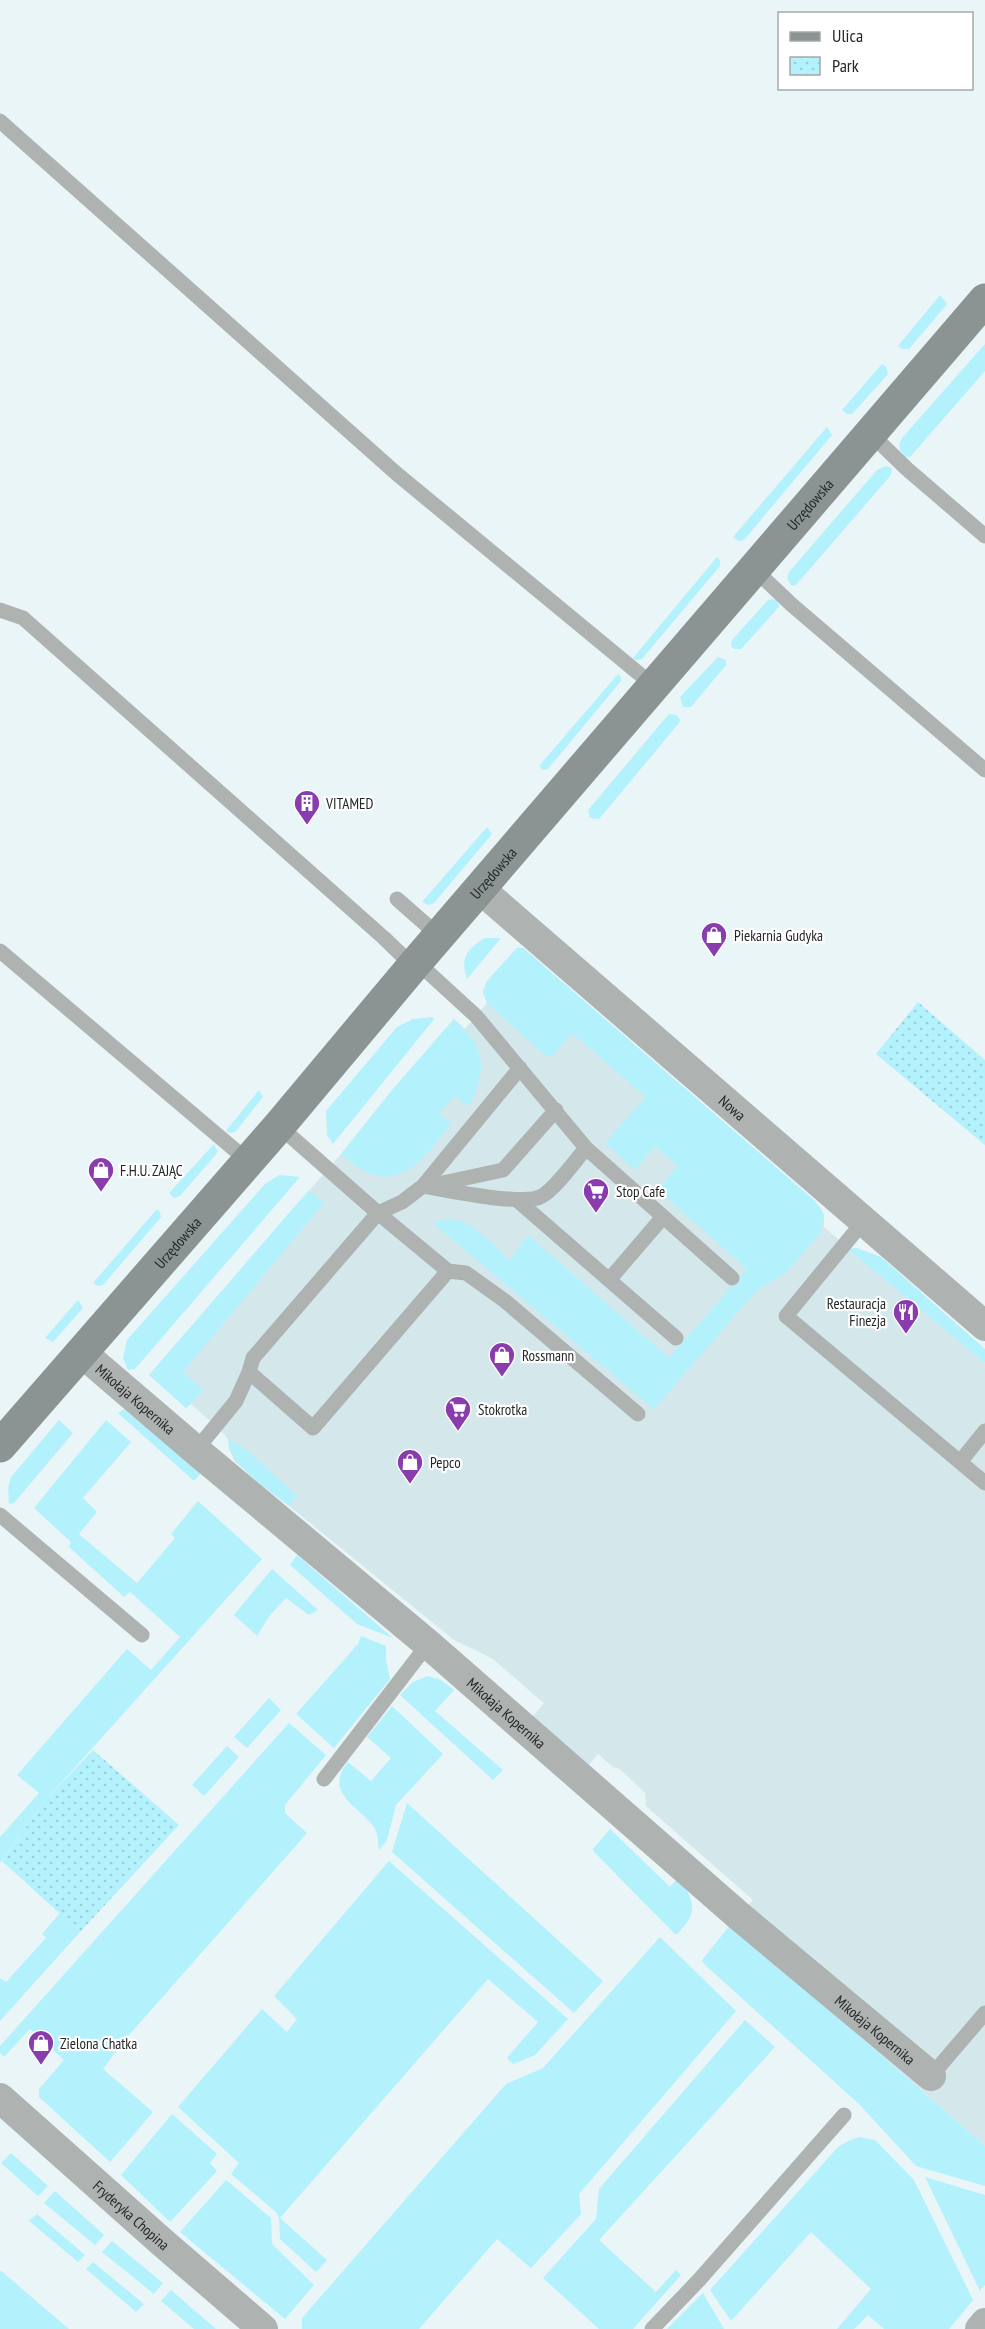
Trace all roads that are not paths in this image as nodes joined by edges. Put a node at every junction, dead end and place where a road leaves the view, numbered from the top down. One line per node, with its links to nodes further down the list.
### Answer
1 (0, 121): 7 (lane)
2 (982, 309): 3 (street, Urzędowska)
3 (871, 434): 4 (lane); 5 (street, Urzędowska)
4 (985, 536)
5 (755, 570): 7 (street, Urzędowska); 8 (lane)
6 (0, 610): 13 (lane)
7 (654, 686): 9 (street, Urzędowska)
8 (985, 770)
9 (480, 889): 11 (street, Urzędowska); 23 (street, Nowa)
10 (397, 899): 11 (lane)
11 (439, 936): 13 (street, Urzędowska)
12 (0, 951): 18 (lane)
13 (415, 964): 14 (lane); 16 (street, Urzędowska)
14 (520, 1068): 15 (lane); 19 (lane)
15 (556, 1110): 17 (lane); 19 (lane)
16 (279, 1126): 18 (street, Urzędowska); 21 (lane)
17 (586, 1148): 20 (lane); 22 (lane)
18 (248, 1161): 29 (street, Urzędowska)
19 (423, 1186): 20 (lane); 21 (lane)
20 (517, 1200): 26 (lane)
21 (378, 1213): 24 (lane); 30 (lane)
22 (663, 1217): 25 (lane); 26 (lane)
23 (863, 1222): 27 (street, Nowa); 35 (lane)
24 (448, 1271): 30 (lane); 31 (lane)
25 (732, 1278)
26 (609, 1280): 28 (lane)
27 (985, 1326)
28 (676, 1338)
29 (81, 1352): 33 (street, Urzędowska); 34 (street, Mikołaja Kopernika)
30 (249, 1372): 34 (lane)
31 (638, 1414)
32 (985, 1431): 35 (lane)
33 (0, 1446)
34 (196, 1450): 39 (street, Mikołaja Kopernika)
35 (960, 1462): 36 (lane)
36 (985, 1483)
37 (0, 1515): 38 (lane)
38 (142, 1635)
39 (428, 1644): 40 (lane); 42 (street, Mikołaja Kopernika)
40 (324, 1779)
41 (985, 2013): 42 (lane)
42 (931, 2076)
43 (2, 2105): 46 (street, Fryderyka Chopina)
44 (844, 2115): 47 (lane)
45 (985, 2323): 48 (street)
46 (263, 2329)
47 (652, 2329)
48 (980, 2329)

